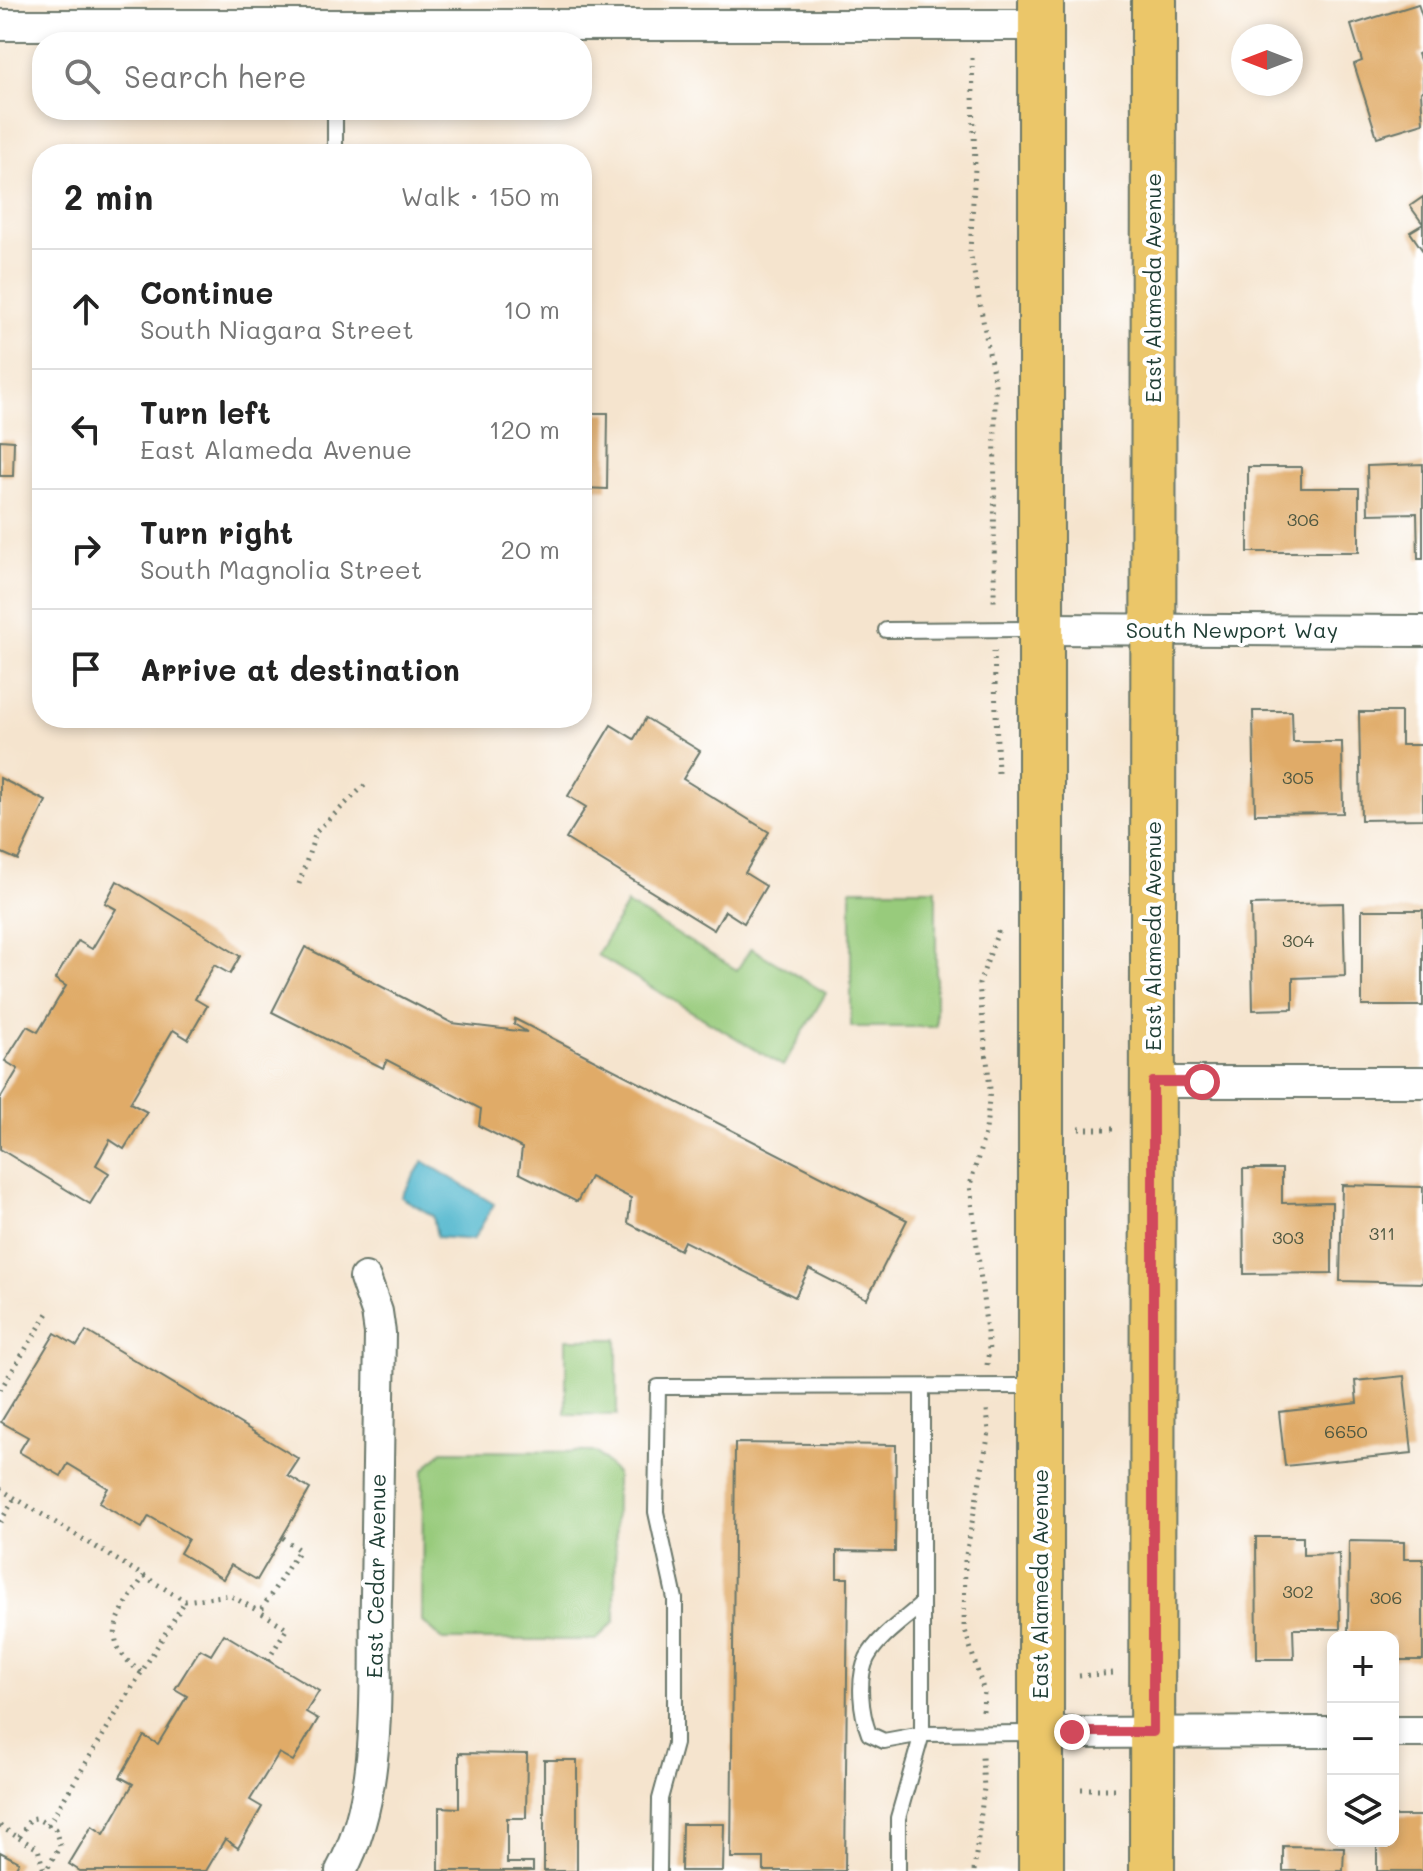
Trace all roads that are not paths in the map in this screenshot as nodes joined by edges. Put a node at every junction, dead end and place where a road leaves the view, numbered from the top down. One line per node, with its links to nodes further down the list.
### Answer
1 (1154, 0): 10 (main road, East Alameda Avenue)
2 (1041, 12): 6 (street); 9 (main road, East Alameda Avenue)
3 (125, 13): 4 (street); 5 (street)
4 (0, 25)
5 (314, 32)
6 (398, 32)
7 (335, 120): 8 (lane)
8 (335, 144)
9 (1041, 629): 10 (street, South Newport Way); 11 (lane); 16 (main road, East Alameda Avenue)
10 (1154, 629): 12 (street, South Newport Way); 13 (main road, East Alameda Avenue)
11 (886, 630)
12 (1423, 631)
13 (1153, 1082): 14 (street); 19 (main road, East Alameda Avenue)
14 (1423, 1082)
15 (365, 1278): 25 (street, East Cedar Avenue)
16 (1040, 1386): 17 (lane); 23 (main road, East Alameda Avenue)
17 (922, 1387): 18 (lane); 26 (lane)
18 (922, 1604): 24 (lane); 24 (lane)
19 (1153, 1732): 20 (street); 23 (street); 29 (main road, East Alameda Avenue)
20 (1327, 1732)
21 (1399, 1732): 22 (street)
22 (1423, 1732)
23 (1041, 1733): 24 (lane); 28 (main road, East Alameda Avenue)
24 (922, 1734): 27 (lane)
25 (341, 1871)
26 (659, 1871)
27 (898, 1871)
28 (1041, 1871)
29 (1152, 1871)

